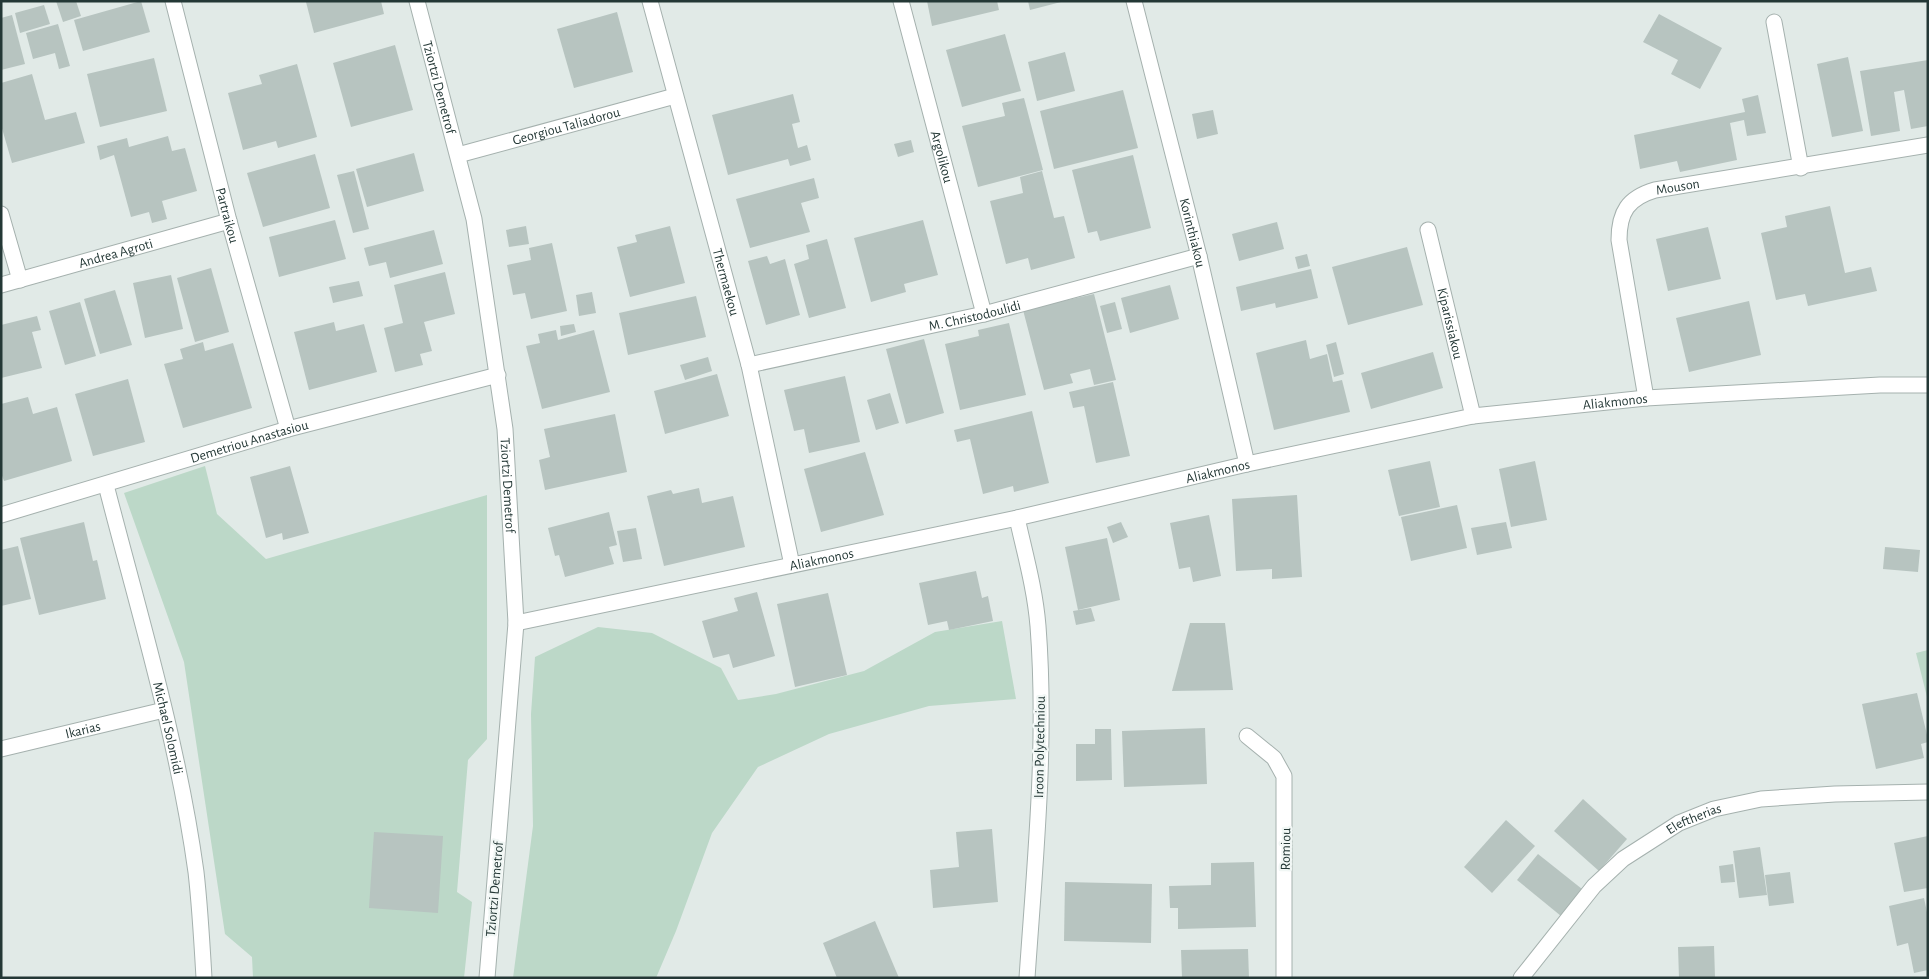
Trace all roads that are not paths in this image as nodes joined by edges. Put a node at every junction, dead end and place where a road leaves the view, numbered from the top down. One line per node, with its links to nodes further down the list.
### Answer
1 (173, 1): 12 (street, Partraikou)
2 (417, 1): 9 (street, Tziortzi Demetrof)
3 (650, 1): 7 (street, Thermaekou)
4 (901, 1): 17 (street, Argolikou)
5 (1134, 1): 14 (street, Korinthiakou)
6 (1774, 22): 10 (street)
7 (675, 96): 9 (street, Georgiou Taliadorou); 18 (street, Thermaekou)
8 (1928, 145): 10 (street, Mouson)
9 (458, 155): 19 (street, Tziortzi Demetrof)
10 (1801, 168): 21 (street, Mouson)
11 (1, 214): 15 (street)
12 (229, 222): 15 (street, Andrea Agroti); 23 (street, Partraikou)
13 (1428, 230): 22 (street, Kiparissiakou)
14 (1198, 256): 17 (street, M. Christodoulidi); 24 (street, Korinthiakou)
15 (20, 280): 16 (street, Andrea Agroti)
16 (1, 286)
17 (984, 314): 18 (street, M. Christodoulidi)
18 (749, 365): 28 (street, Thermaekou)
19 (498, 375): 23 (street, Demetriou Anastasiou); 29 (street, Tziortzi Demetrof)
20 (1928, 385): 21 (street, Aliakmonos)
21 (1646, 398): 22 (street, Aliakmonos)
22 (1473, 416): 24 (street, Aliakmonos)
23 (288, 429): 25 (street, Demetriou Anastasiou)
24 (1247, 464): 27 (street, Aliakmonos)
25 (106, 485): 26 (street, Demetriou Anastasiou); 30 (street, Michael Solomidi)
26 (1, 515)
27 (1017, 518): 28 (street, Aliakmonos); 37 (street, Iroon Polytechniou)
28 (792, 565): 29 (street, Aliakmonos)
29 (516, 623): 36 (street, Tziortzi Demetrof)
30 (164, 710): 32 (street, Ikarias); 35 (street, Michael Solomidi)
31 (1247, 736): 38 (street, Romiou)
32 (1, 749)
33 (1928, 792): 34 (street, Eleftherias)
34 (1524, 977)
35 (204, 978)
36 (487, 978)
37 (1027, 978)
38 (1284, 978)

